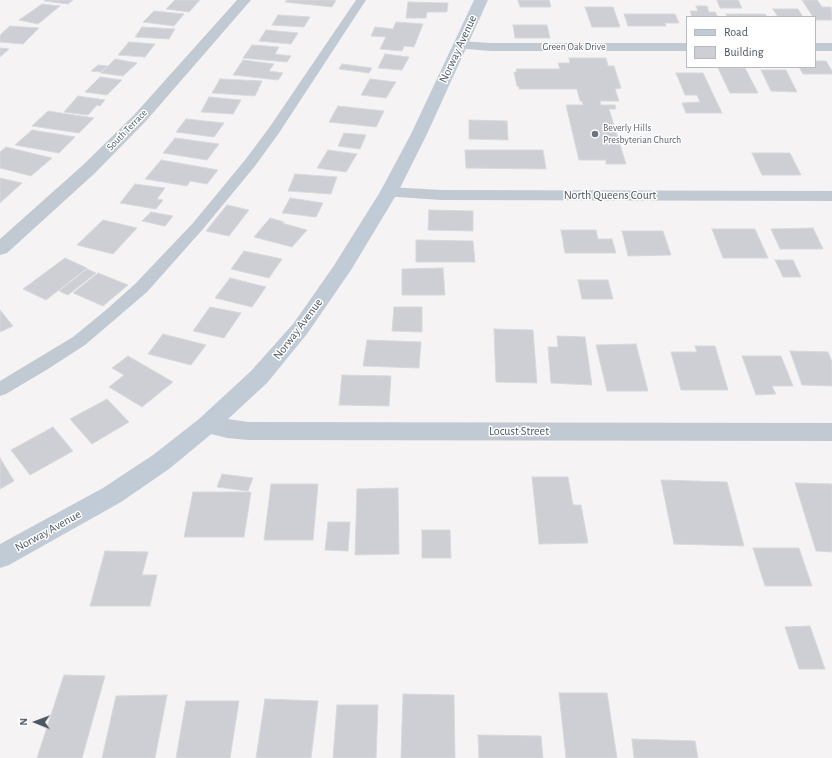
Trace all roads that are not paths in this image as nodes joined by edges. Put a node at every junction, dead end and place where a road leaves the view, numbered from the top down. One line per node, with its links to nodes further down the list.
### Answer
1 (244, 0): 10 (street, South Terrace)
2 (361, 0): 11 (lane)
3 (481, 0): 4 (street, Norway Avenue)
4 (460, 45): 5 (street, Green Oak Drive); 8 (street, Norway Avenue)
5 (686, 47)
6 (816, 47): 7 (street)
7 (832, 47)
8 (388, 192): 9 (street, North Queens Court); 12 (street, Norway Avenue)
9 (832, 196)
10 (0, 249)
11 (0, 389)
12 (207, 425): 13 (street, Locust Street); 14 (street, Norway Avenue)
13 (832, 432)
14 (0, 557)

